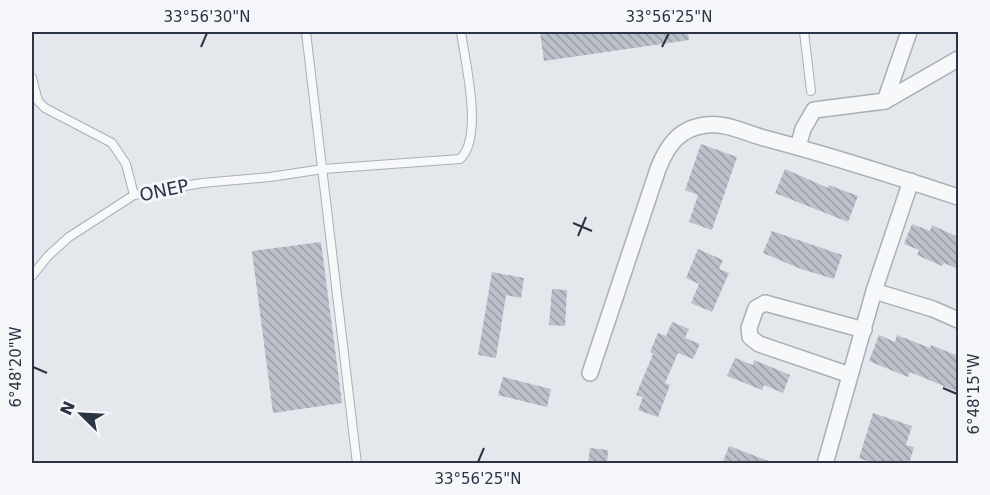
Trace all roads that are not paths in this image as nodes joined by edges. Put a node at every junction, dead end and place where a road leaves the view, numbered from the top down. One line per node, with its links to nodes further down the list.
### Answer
1 (306, 32): 10 (lane)
2 (461, 32): 10 (lane, ONEP)
3 (804, 32): 7 (lane)
4 (909, 32): 8 (street)
5 (958, 59): 8 (street)
6 (32, 78): 12 (lane)
7 (811, 91)
8 (885, 101): 9 (street)
9 (798, 147): 11 (street); 18 (street)
10 (323, 169): 12 (lane, ONEP); 20 (lane)
11 (911, 182): 13 (street); 15 (street)
12 (134, 195): 14 (lane, ONEP)
13 (958, 196)
14 (32, 276)
15 (874, 291): 16 (street); 17 (street)
16 (958, 320)
17 (864, 330): 19 (street); 19 (street)
18 (590, 373)
19 (850, 375): 21 (street)
20 (357, 464)
21 (825, 464)

